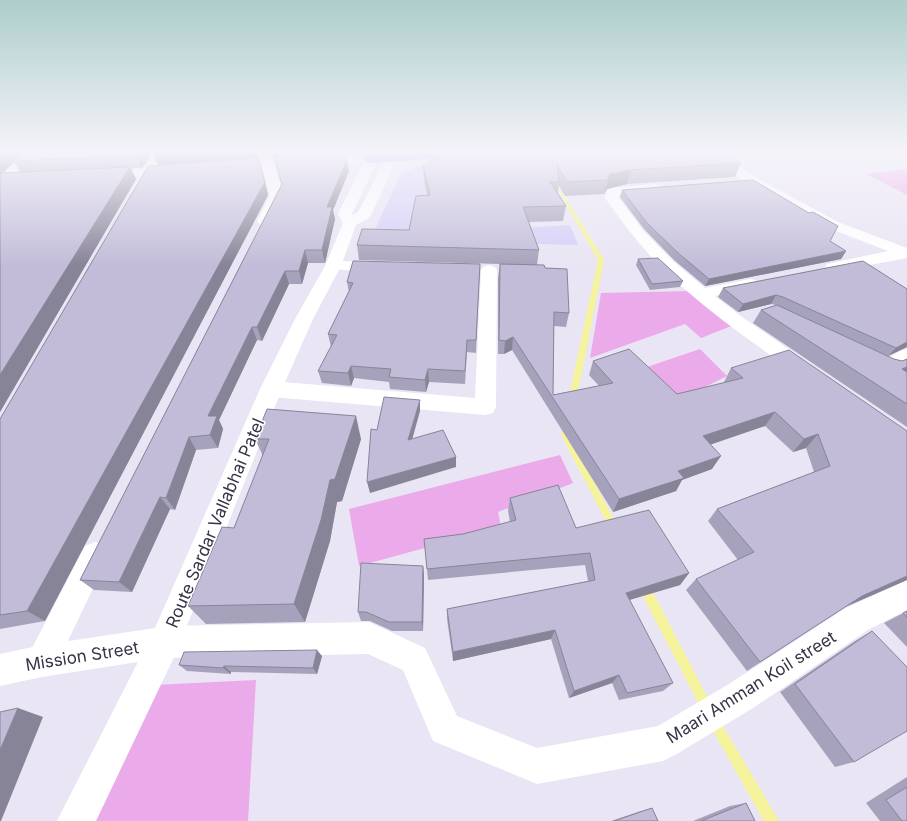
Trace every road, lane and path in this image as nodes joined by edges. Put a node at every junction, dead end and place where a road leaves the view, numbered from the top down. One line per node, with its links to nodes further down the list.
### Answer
1 (140, 189): 7 (street)
2 (276, 189): 9 (street)
3 (357, 189): 8 (street)
4 (377, 189): 8 (street)
5 (645, 189): 16 (street)
6 (767, 189): 10 (street)
7 (131, 205)
8 (350, 222): 11 (street, Route Sardar Vallabhai Patel)
9 (256, 237)
10 (907, 252): 14 (street)
11 (333, 266): 12 (street); 22 (street, Route Sardar Vallabhai Patel)
12 (395, 267)
13 (489, 270): 22 (street)
14 (815, 271)
15 (762, 282): 16 (street)
16 (701, 294): 18 (street)
17 (757, 315): 18 (street)
18 (735, 321): 21 (street)
19 (862, 354): 20 (street)
20 (907, 356)
21 (818, 379)
22 (271, 389): 25 (street, Route Sardar Vallabhai Patel)
23 (106, 534): 26 (street)
24 (907, 594): 25 (street, Maari Amman Koil street)
25 (165, 642): 26 (street, Mission Street); 28 (street, Route Sardar Vallabhai Patel)
26 (42, 662): 27 (street, Mission Street)
27 (0, 670)
28 (76, 821)

